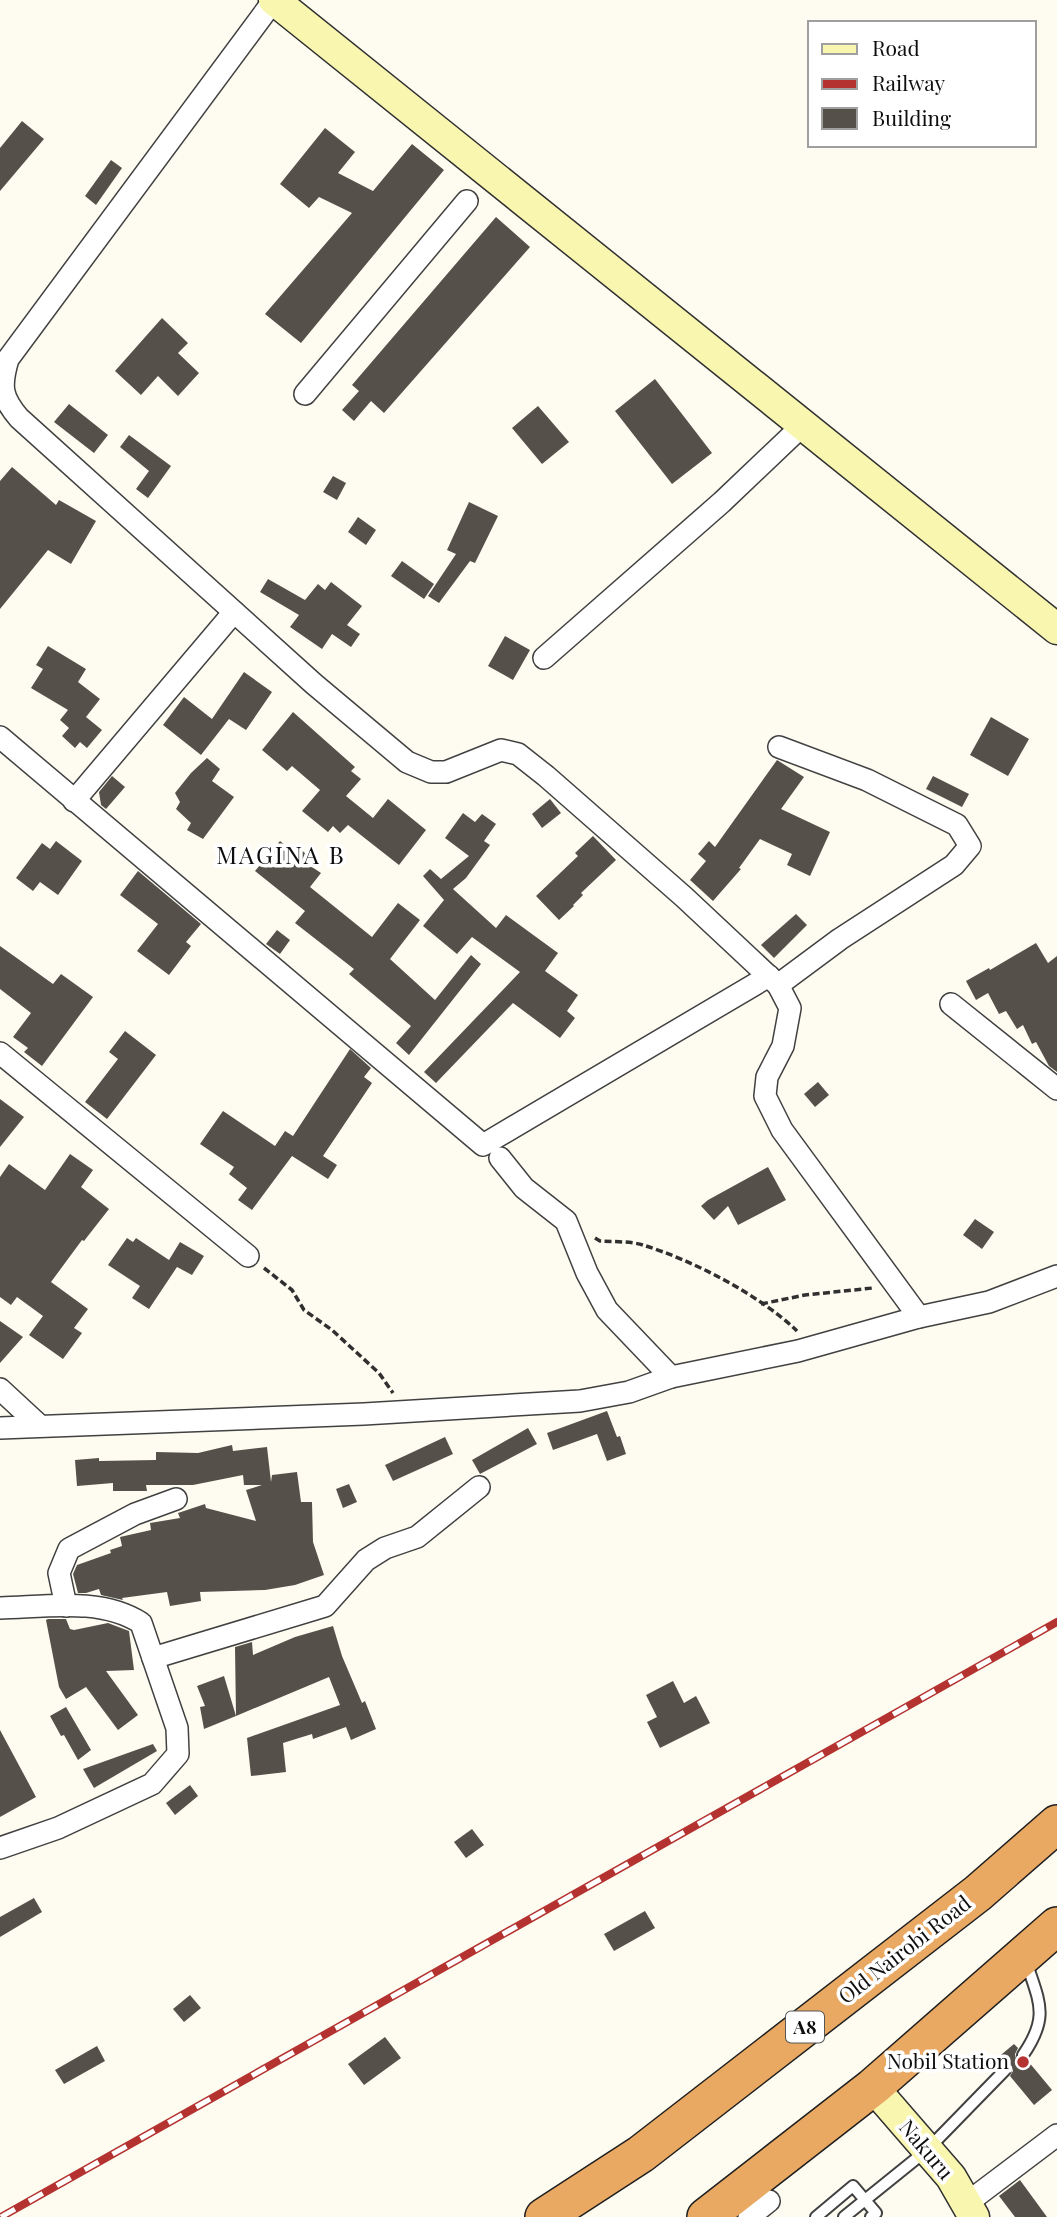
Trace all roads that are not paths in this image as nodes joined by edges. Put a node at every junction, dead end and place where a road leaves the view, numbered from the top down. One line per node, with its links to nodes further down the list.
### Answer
1 (274, 0): 2 (street); 3 (street)
2 (477, 190): 4 (street); 5 (street)
3 (4, 356): 6 (street)
4 (305, 394)
5 (804, 424): 7 (street); 8 (street)
6 (234, 612): 11 (street); 12 (street)
7 (1057, 628)
8 (544, 658)
9 (0, 737): 11 (street)
10 (779, 747): 12 (street)
11 (74, 801): 12 (street)
12 (774, 980): 19 (street)
13 (951, 1004): 15 (street)
14 (0, 1053): 17 (street)
15 (1057, 1089)
16 (500, 1158): 20 (street)
17 (248, 1256)
18 (1057, 1276): 19 (street)
19 (919, 1317): 20 (street)
20 (671, 1377): 22 (street)
21 (0, 1389): 22 (street)
22 (40, 1426): 23 (street)
23 (0, 1427)
24 (479, 1487): 28 (street)
25 (176, 1499): 26 (street)
26 (66, 1606): 27 (street); 28 (street)
27 (0, 1608)
28 (153, 1658): 30 (street)
29 (1057, 1824): 41 (highway, Old Nairobi Road / A8)
30 (0, 1848)
31 (1057, 1926): 32 (highway)
32 (1024, 1955): 33 (lane); 35 (highway)
33 (1023, 2055)
34 (1005, 2070): 37 (lane)
35 (873, 2088): 37 (street, Nakuru); 42 (highway)
36 (1057, 2135): 40 (street)
37 (927, 2150): 38 (lane); 40 (street, Nakuru)
38 (864, 2199): 44 (lane); 45 (lane); 46 (lane)
39 (769, 2201): 43 (street)
40 (970, 2210)
41 (544, 2217)
42 (706, 2217)
43 (749, 2217)
44 (816, 2217)
45 (844, 2217)
46 (871, 2217)

